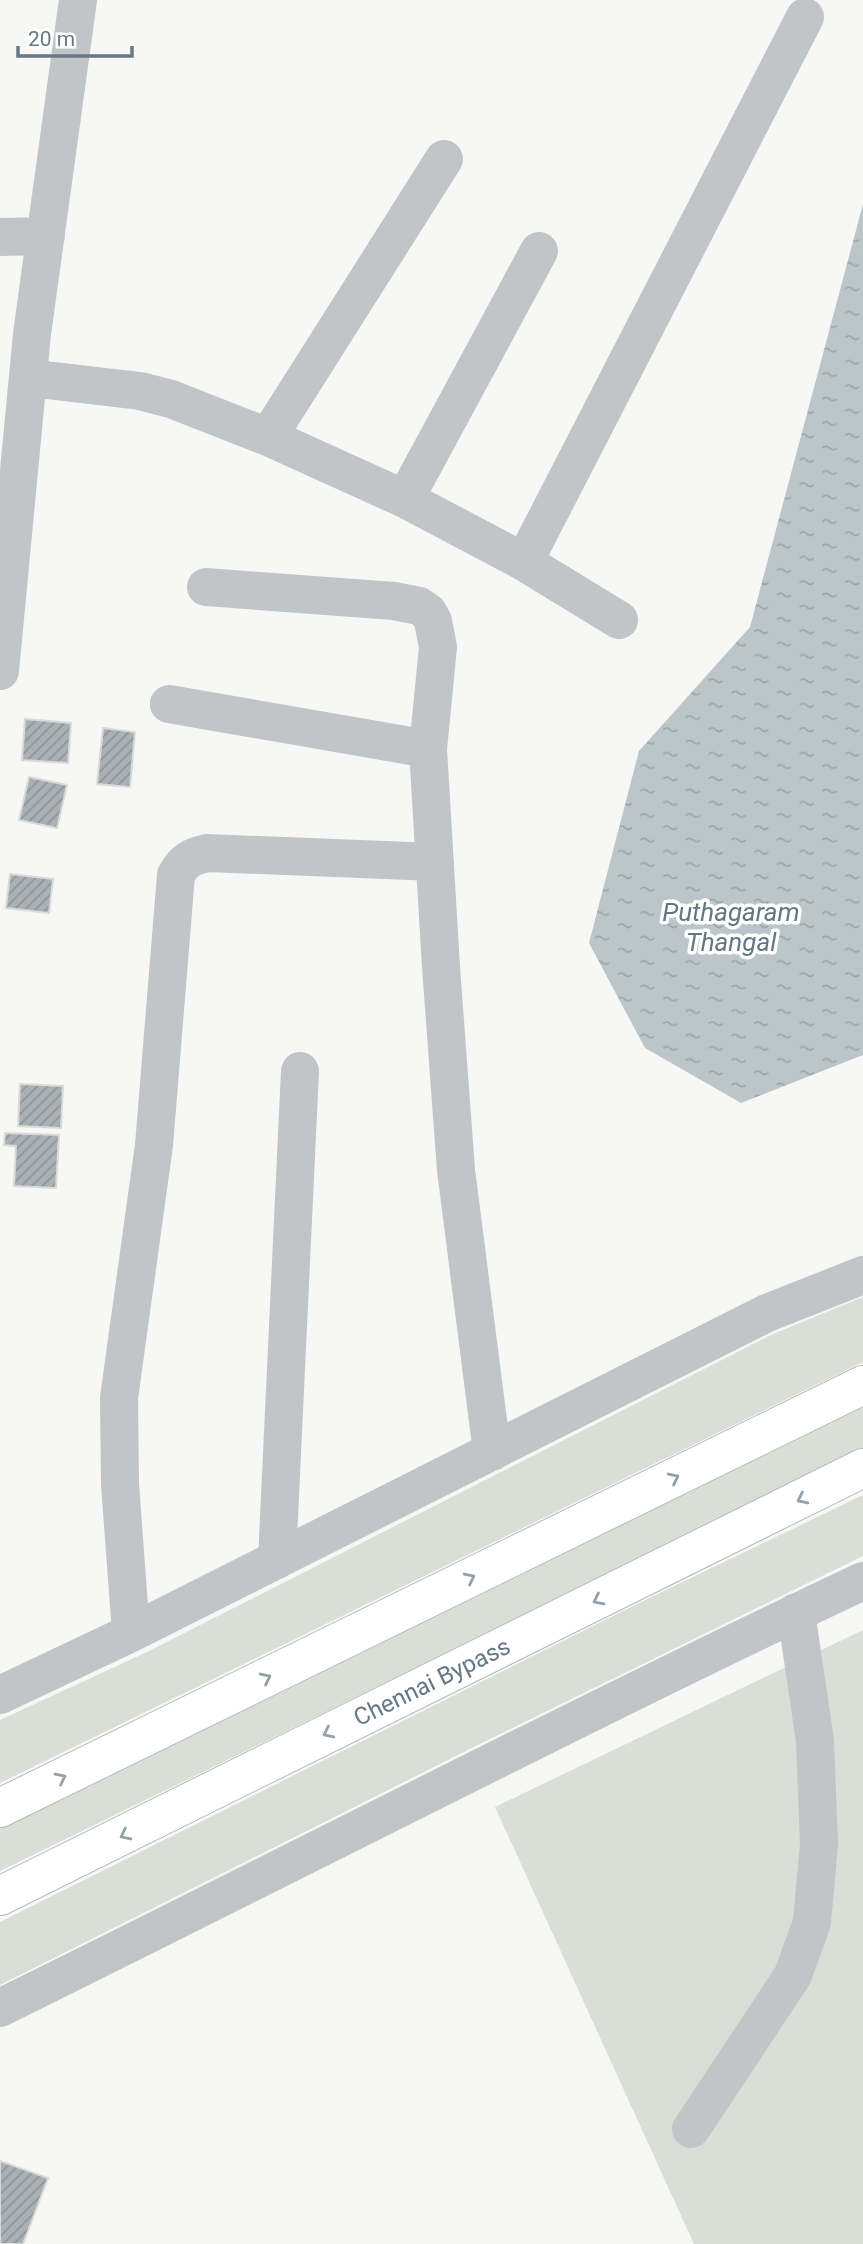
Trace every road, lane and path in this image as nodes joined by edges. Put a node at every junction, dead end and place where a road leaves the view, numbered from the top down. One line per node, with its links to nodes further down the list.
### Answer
1 (79, 0): 4 (street)
2 (806, 17): 10 (street)
3 (444, 159): 8 (street)
4 (46, 236): 5 (street); 7 (street)
5 (0, 237)
6 (539, 251): 9 (street)
7 (29, 377): 8 (street); 13 (street)
8 (268, 438): 9 (street)
9 (405, 499): 10 (street)
10 (524, 562): 12 (street)
11 (206, 587): 15 (street)
12 (619, 620)
13 (0, 671)
14 (169, 704): 15 (street)
15 (428, 749): 16 (street)
16 (435, 862): 20 (street); 25 (street)
17 (300, 1072): 22 (street)
18 (863, 1275): 20 (street)
19 (863, 1385): 27 (highway, one-way to 19)
20 (492, 1452): 22 (street)
21 (863, 1468): 28 (highway, Chennai Bypass, one-way to 28)
22 (277, 1560): 25 (street)
23 (863, 1581): 24 (street)
24 (796, 1612): 29 (street); 30 (street)
25 (131, 1633): 26 (street)
26 (0, 1695)
27 (0, 1808)
28 (0, 1896)
29 (0, 2008)
30 (691, 2129)

